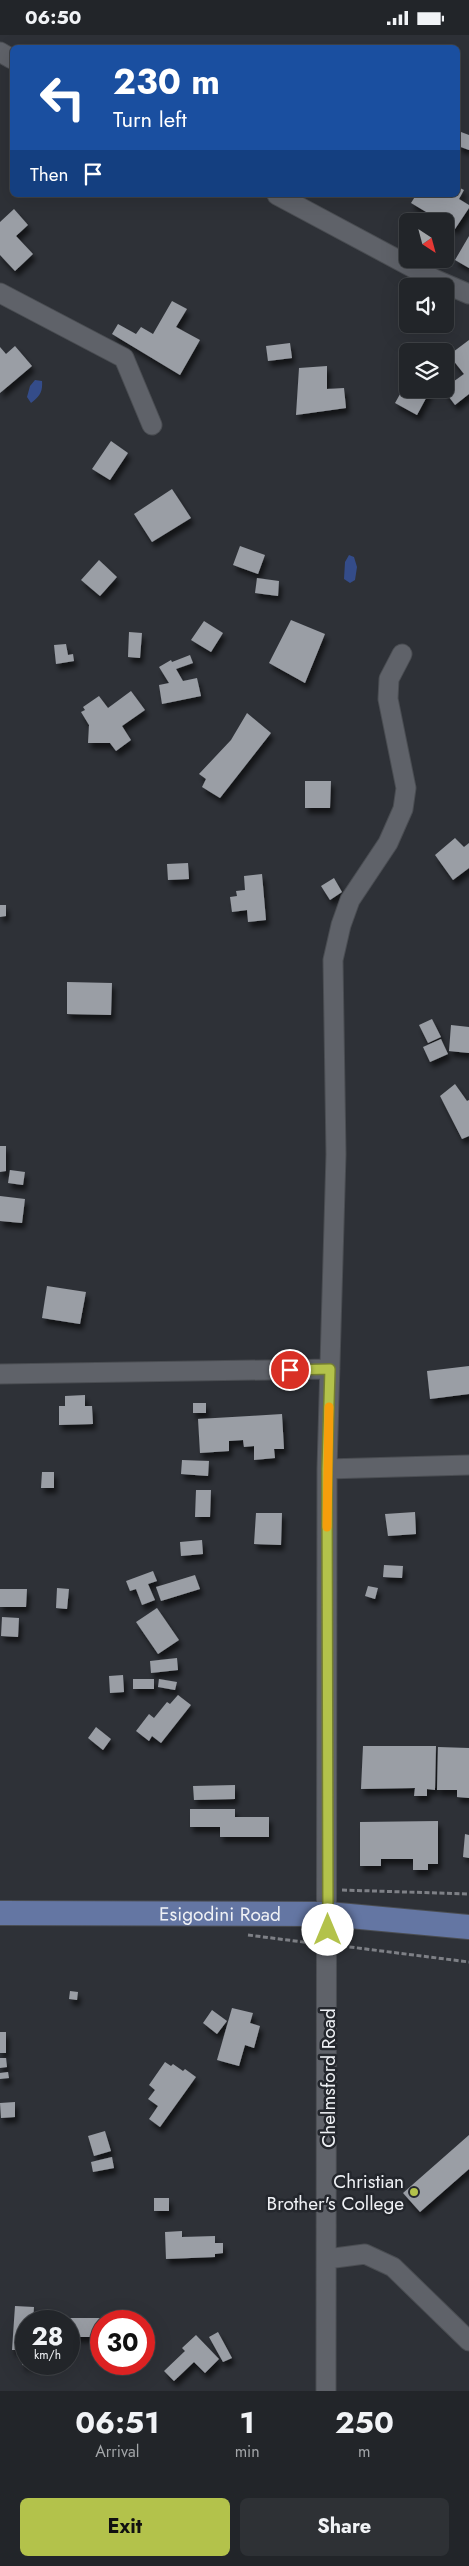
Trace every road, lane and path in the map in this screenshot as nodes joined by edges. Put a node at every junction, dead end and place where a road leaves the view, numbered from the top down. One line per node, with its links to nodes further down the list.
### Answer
1 (3, 35): 2 (street)
2 (0, 41)
3 (281, 197): 5 (street)
4 (0, 293): 6 (street)
5 (469, 295)
6 (152, 425)
7 (402, 654): 8 (street, Chelmsford Road)
8 (330, 1369): 9 (street); 11 (street, Chelmsford Road)
9 (0, 1374)
10 (469, 1465): 11 (street)
11 (327, 1469): 12 (street, Chelmsford Road)
12 (328, 1890): 13 (path); 15 (street, Chelmsford Road)
13 (469, 1894)
14 (0, 1913): 15 (main road, Esigodini Road)
15 (328, 1914): 16 (main road, Esigodini Road); 18 (street, Chelmsford Road)
16 (469, 1927)
17 (242, 1934): 18 (path)
18 (328, 1945): 19 (path); 20 (street, Chelmsford Road)
19 (469, 1962)
20 (327, 2259): 21 (street); 22 (street, Chelmsford Road)
21 (469, 2341)
22 (326, 2391)

